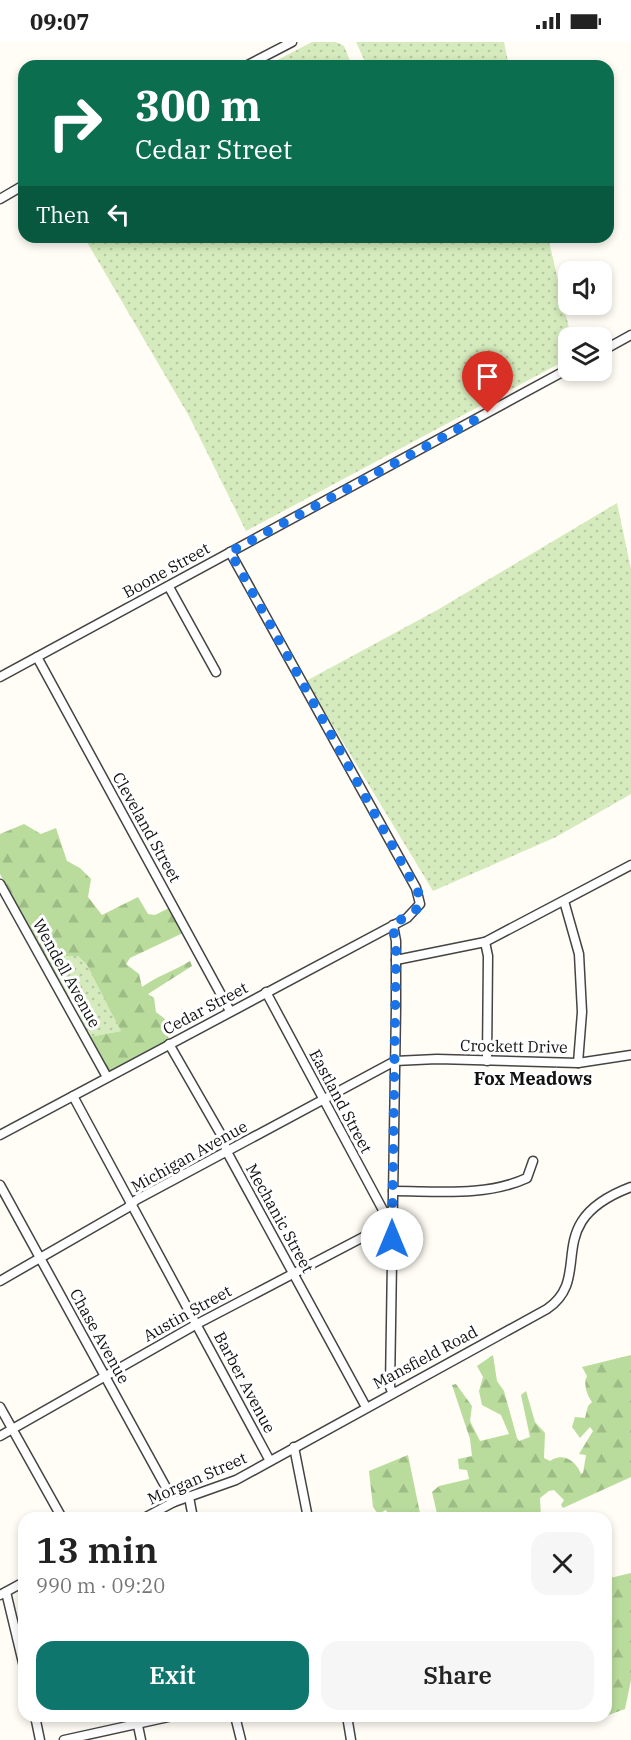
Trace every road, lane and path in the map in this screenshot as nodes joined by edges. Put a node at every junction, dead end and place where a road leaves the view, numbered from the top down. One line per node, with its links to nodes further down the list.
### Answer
1 (292, 42): 2 (street)
2 (258, 60)
3 (18, 188): 4 (street)
4 (0, 199)
5 (631, 335): 6 (street)
6 (612, 345)
7 (558, 374): 8 (street, Boone Street)
8 (230, 552): 9 (street, Boone Street); 16 (street, Cedar Street)
9 (169, 586): 10 (street, Boone Street); 11 (street)
10 (38, 657): 12 (street, Boone Street); 20 (street, Cleveland Street)
11 (216, 672)
12 (0, 677)
13 (631, 865): 15 (street)
14 (0, 884): 26 (street, Wendell Avenue)
15 (564, 901): 17 (street); 25 (street)
16 (393, 925): 18 (street); 19 (street, Cedar Street)
17 (485, 942): 18 (street); 24 (street)
18 (396, 960): 23 (street)
19 (266, 992): 20 (street, Cedar Street); 28 (street, Eastland Street)
20 (230, 1011): 21 (street, Cedar Street)
21 (169, 1044): 26 (street, Cedar Street); 30 (street, Mechanic Street)
22 (631, 1055): 25 (street, Crockett Drive)
23 (395, 1061): 24 (street, Crockett Drive); 28 (street, Michigan Avenue); 34 (street)
24 (487, 1061): 25 (street, Crockett Drive)
25 (578, 1063)
26 (107, 1077): 27 (street, Cedar Street)
27 (73, 1096): 29 (street, Cedar Street); 35 (street, Barber Avenue)
28 (324, 1100): 30 (street, Michigan Avenue); 36 (street, Eastland Street)
29 (0, 1135)
30 (227, 1152): 35 (street, Michigan Avenue); 38 (street, Mechanic Street)
31 (533, 1161): 34 (street)
32 (0, 1185): 37 (street, Chase Avenue)
33 (631, 1187): 42 (street, Mansfield Road)
34 (393, 1191): 36 (street)
35 (132, 1204): 37 (street, Michigan Avenue); 40 (street, Barber Avenue)
36 (392, 1222): 38 (street, Austin Street); 42 (street)
37 (40, 1258): 39 (street, Michigan Avenue); 41 (street, Chase Avenue)
38 (293, 1273): 40 (street, Austin Street); 44 (street, Mechanic Street)
39 (0, 1281)
40 (197, 1324): 41 (street, Austin Street); 48 (street, Barber Avenue)
41 (105, 1375): 45 (street, Austin Street); 50 (street, Chase Avenue)
42 (392, 1392): 44 (street, Mansfield Road)
43 (0, 1407): 45 (street)
44 (366, 1407): 47 (street, Mansfield Road)
45 (12, 1429): 46 (street, Austin Street); 51 (street)
46 (0, 1436)
47 (294, 1447): 48 (street, Morgan Street); 54 (street)
48 (270, 1461): 49 (street, Morgan Street)
49 (189, 1497): 50 (street, Morgan Street); 53 (street)
50 (174, 1502): 52 (street, Morgan Street)
51 (59, 1512)
52 (155, 1512)
53 (192, 1512)
54 (307, 1512)
55 (18, 1585): 56 (street)
56 (3, 1594): 57 (street)
57 (18, 1646)
58 (36, 1722): 63 (street)
59 (130, 1722): 64 (street)
60 (137, 1722): 65 (street)
61 (236, 1722): 66 (street)
62 (348, 1722): 67 (street)
63 (40, 1740)
64 (64, 1740)
65 (141, 1740)
66 (241, 1740)
67 (351, 1740)

